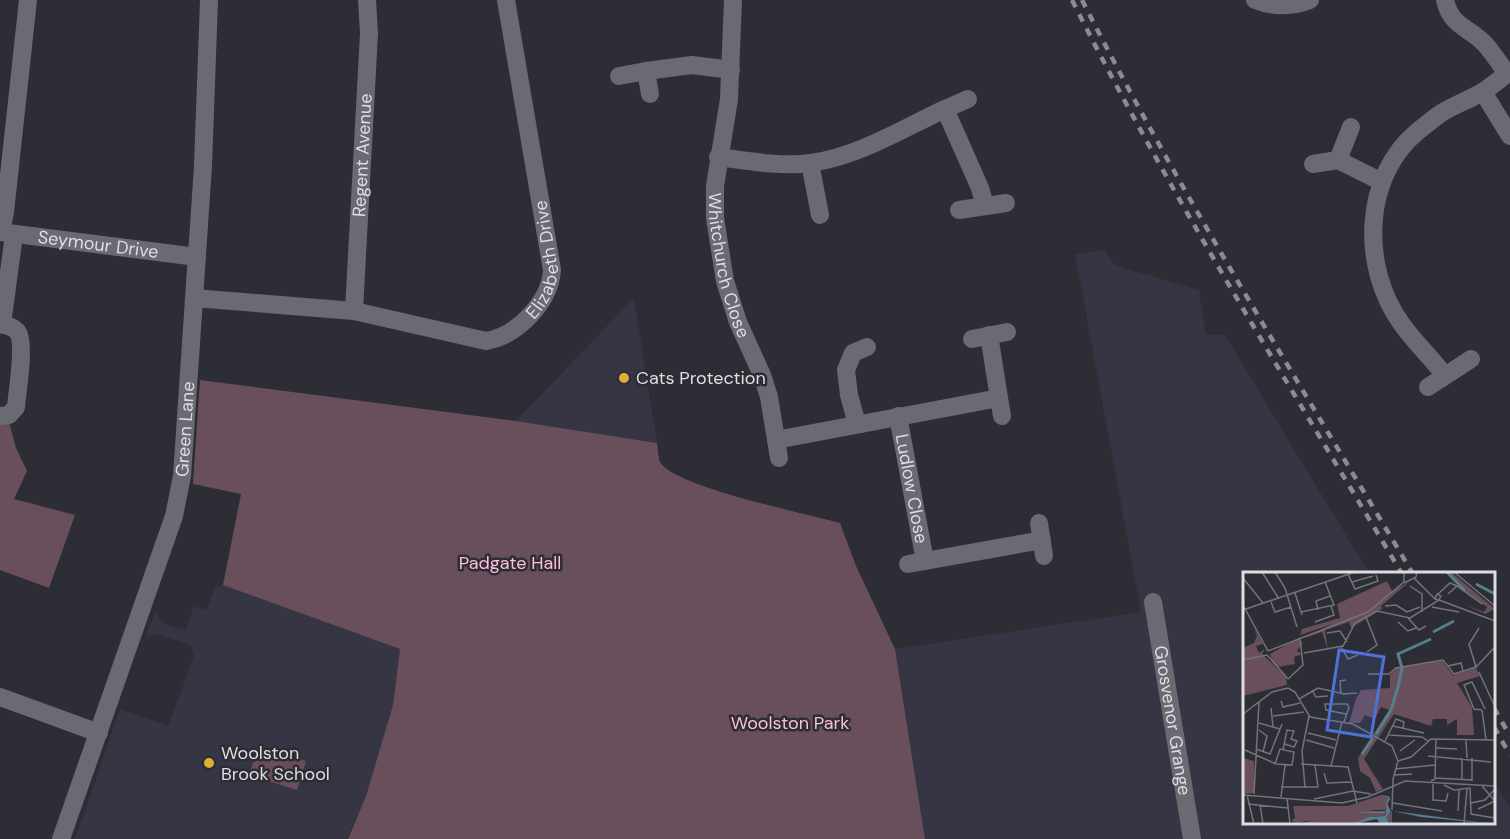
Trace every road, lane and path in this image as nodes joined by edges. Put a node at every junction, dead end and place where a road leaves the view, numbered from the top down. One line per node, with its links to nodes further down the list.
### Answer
1 (28, 0): 28 (street)
2 (209, 0): 29 (street, Green Lane)
3 (367, 0): 31 (street, Regent Avenue)
4 (506, 0): 31 (street, Elizabeth Drive)
5 (733, 0): 9 (street, Whitchurch Close)
6 (1256, 0): 7 (street)
7 (1310, 0)
8 (1445, 0): 11 (street)
9 (731, 70): 10 (street); 19 (street, Whitchurch Close)
10 (646, 71): 12 (street); 14 (street)
11 (1509, 73): 13 (street)
12 (619, 75)
13 (1483, 92): 18 (street); 23 (street)
14 (650, 94)
15 (968, 99): 16 (street)
16 (945, 109): 21 (street); 25 (street)
17 (1351, 127): 20 (street)
18 (1510, 136)
19 (718, 157): 21 (street); 41 (street, Whitchurch Close)
20 (1338, 160): 22 (street); 23 (street)
21 (810, 163): 27 (street)
22 (1313, 164)
23 (1382, 182): 36 (street)
24 (1006, 203): 25 (street)
25 (985, 206): 26 (street)
26 (959, 210)
27 (820, 215)
28 (5, 233): 29 (street, Seymour Drive); 32 (street)
29 (196, 257): 30 (street, Green Lane)
30 (195, 298): 31 (street, Elizabeth Drive); 45 (street, Green Lane)
31 (354, 311)
32 (1, 324): 38 (street)
33 (989, 335): 39 (street, Ludlow Close)
34 (867, 347): 40 (street)
35 (1471, 359): 36 (street)
36 (1444, 376): 37 (street)
37 (1428, 387)
38 (0, 416)
39 (898, 416): 40 (street, Ludlow Close); 42 (street, Ludlow Close)
40 (857, 424): 41 (street, Ludlow Close)
41 (777, 449)
42 (1042, 540)
43 (1153, 602): 47 (street, Grosvenor Grange)
44 (0, 697): 45 (street)
45 (99, 733): 46 (street, Green Lane)
46 (61, 839)
47 (1192, 839)

